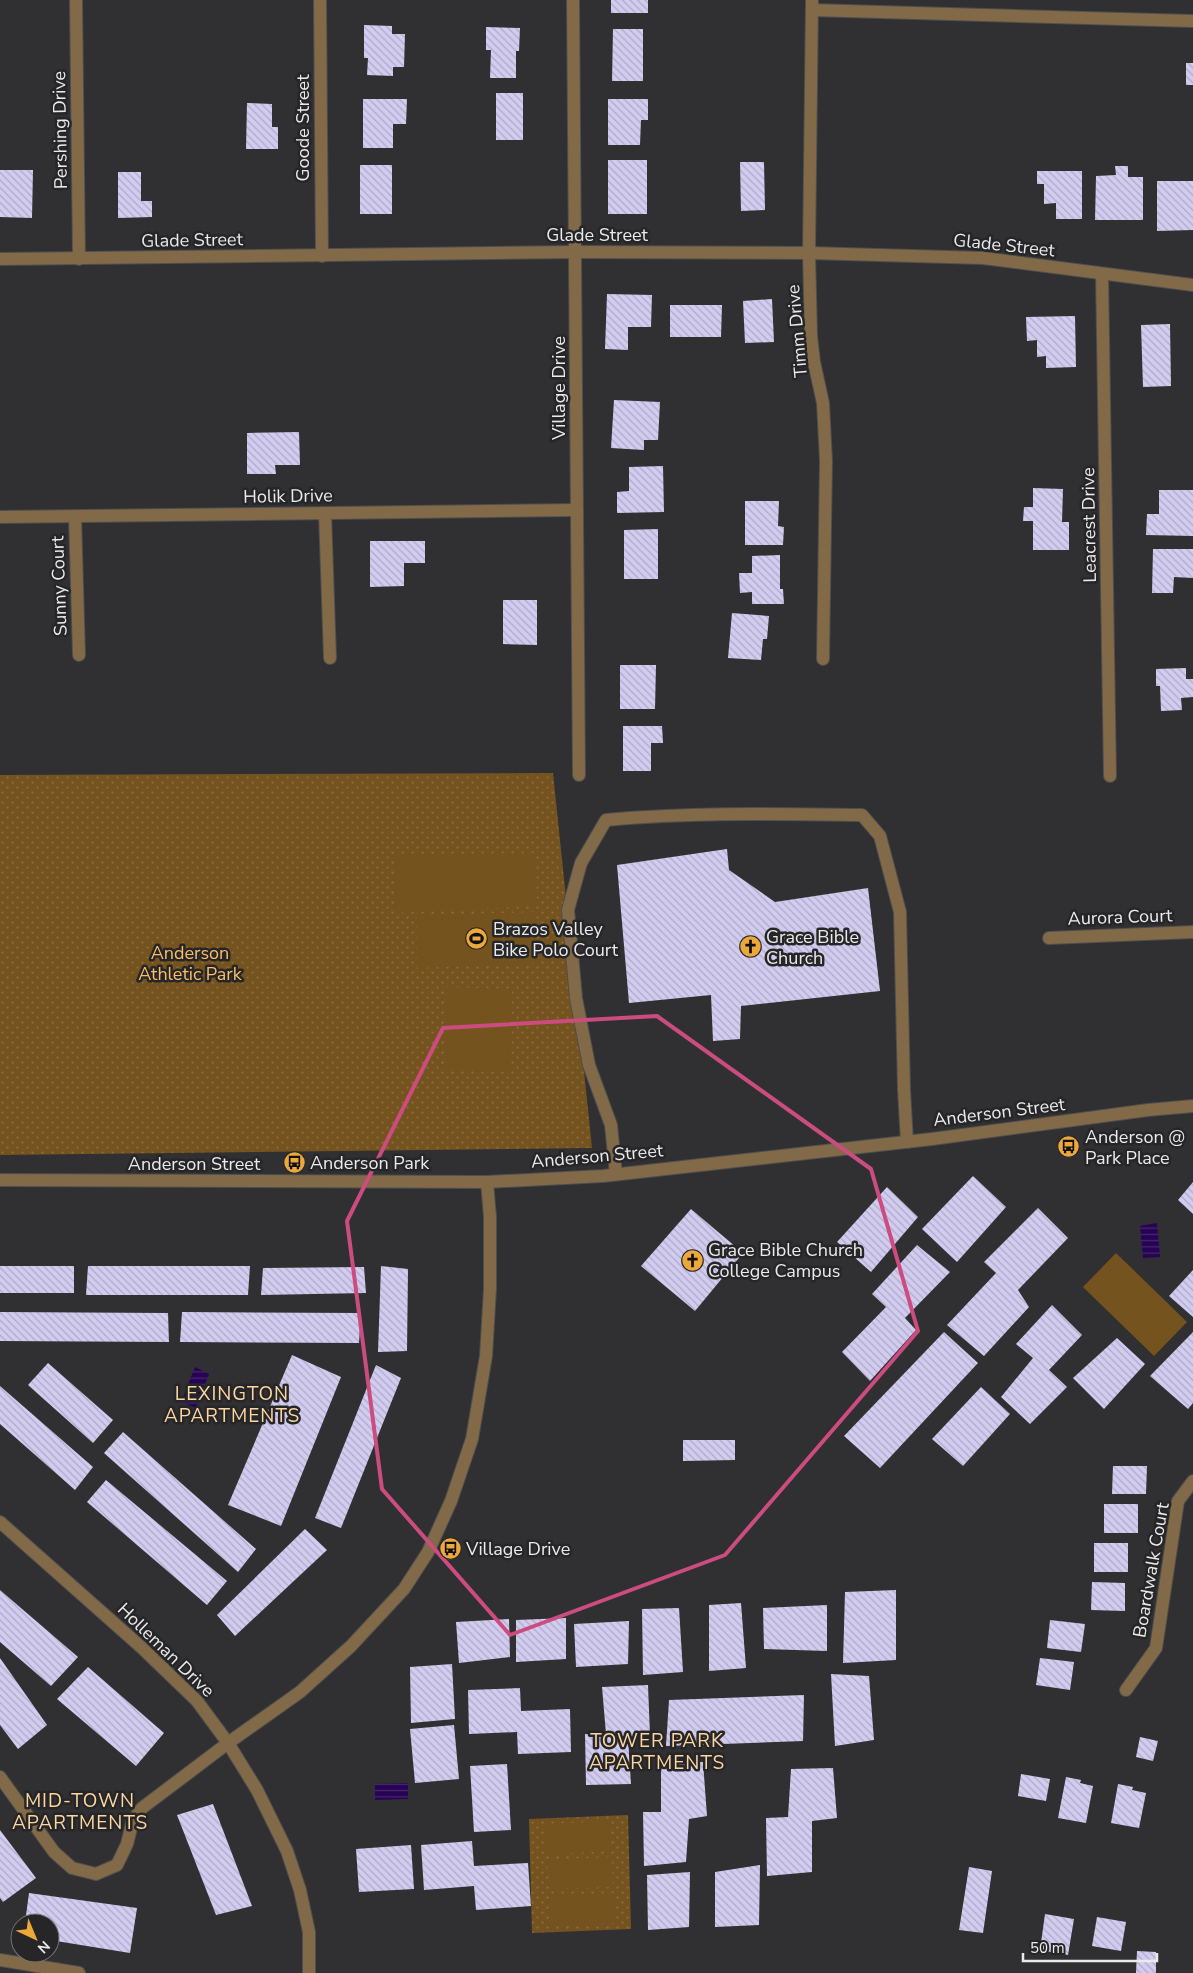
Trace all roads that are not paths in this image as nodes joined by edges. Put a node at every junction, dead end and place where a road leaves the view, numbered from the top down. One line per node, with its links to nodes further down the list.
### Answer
1 (76, 0): 10 (street, Pershing Drive)
2 (320, 0): 8 (street, Goode Street)
3 (573, 0): 6 (street, Village Drive)
4 (812, 5): 5 (street); 7 (street, Timm Drive)
5 (1193, 21)
6 (575, 252): 7 (street, Glade Street); 8 (street, Glade Street); 13 (street, Village Drive)
7 (809, 253): 11 (street, Glade Street); 19 (street, Timm Drive)
8 (322, 256): 10 (street, Glade Street)
9 (0, 259): 10 (street, Glade Street)
10 (79, 259)
11 (1102, 274): 12 (street, Glade Street); 21 (street, Leacrest Drive)
12 (1193, 285)
13 (577, 510): 14 (street, Holik Drive); 20 (street, Village Drive)
14 (325, 513): 15 (street, Holik Drive); 18 (street)
15 (75, 516): 16 (street, Holik Drive); 17 (street, Sunny Court)
16 (0, 517)
17 (79, 656)
18 (330, 658)
19 (823, 660)
20 (579, 776)
21 (1110, 776)
22 (1193, 932): 23 (street, Aurora Court)
23 (1049, 938)
24 (1193, 1106): 25 (street, Anderson Street)
25 (907, 1142): 26 (street, Anderson Street); 26 (street)
26 (616, 1174): 28 (street, Anderson Street)
27 (0, 1180): 28 (street, Anderson Street)
28 (487, 1182): 32 (street)
29 (1193, 1481): 31 (street, Boardwalk Court)
30 (0, 1522): 32 (street, Holleman Drive)
31 (1126, 1690)
32 (228, 1743): 33 (street); 36 (street, Holleman Drive)
33 (0, 1777)
34 (0, 1960): 35 (street)
35 (79, 1973)
36 (309, 1973)

